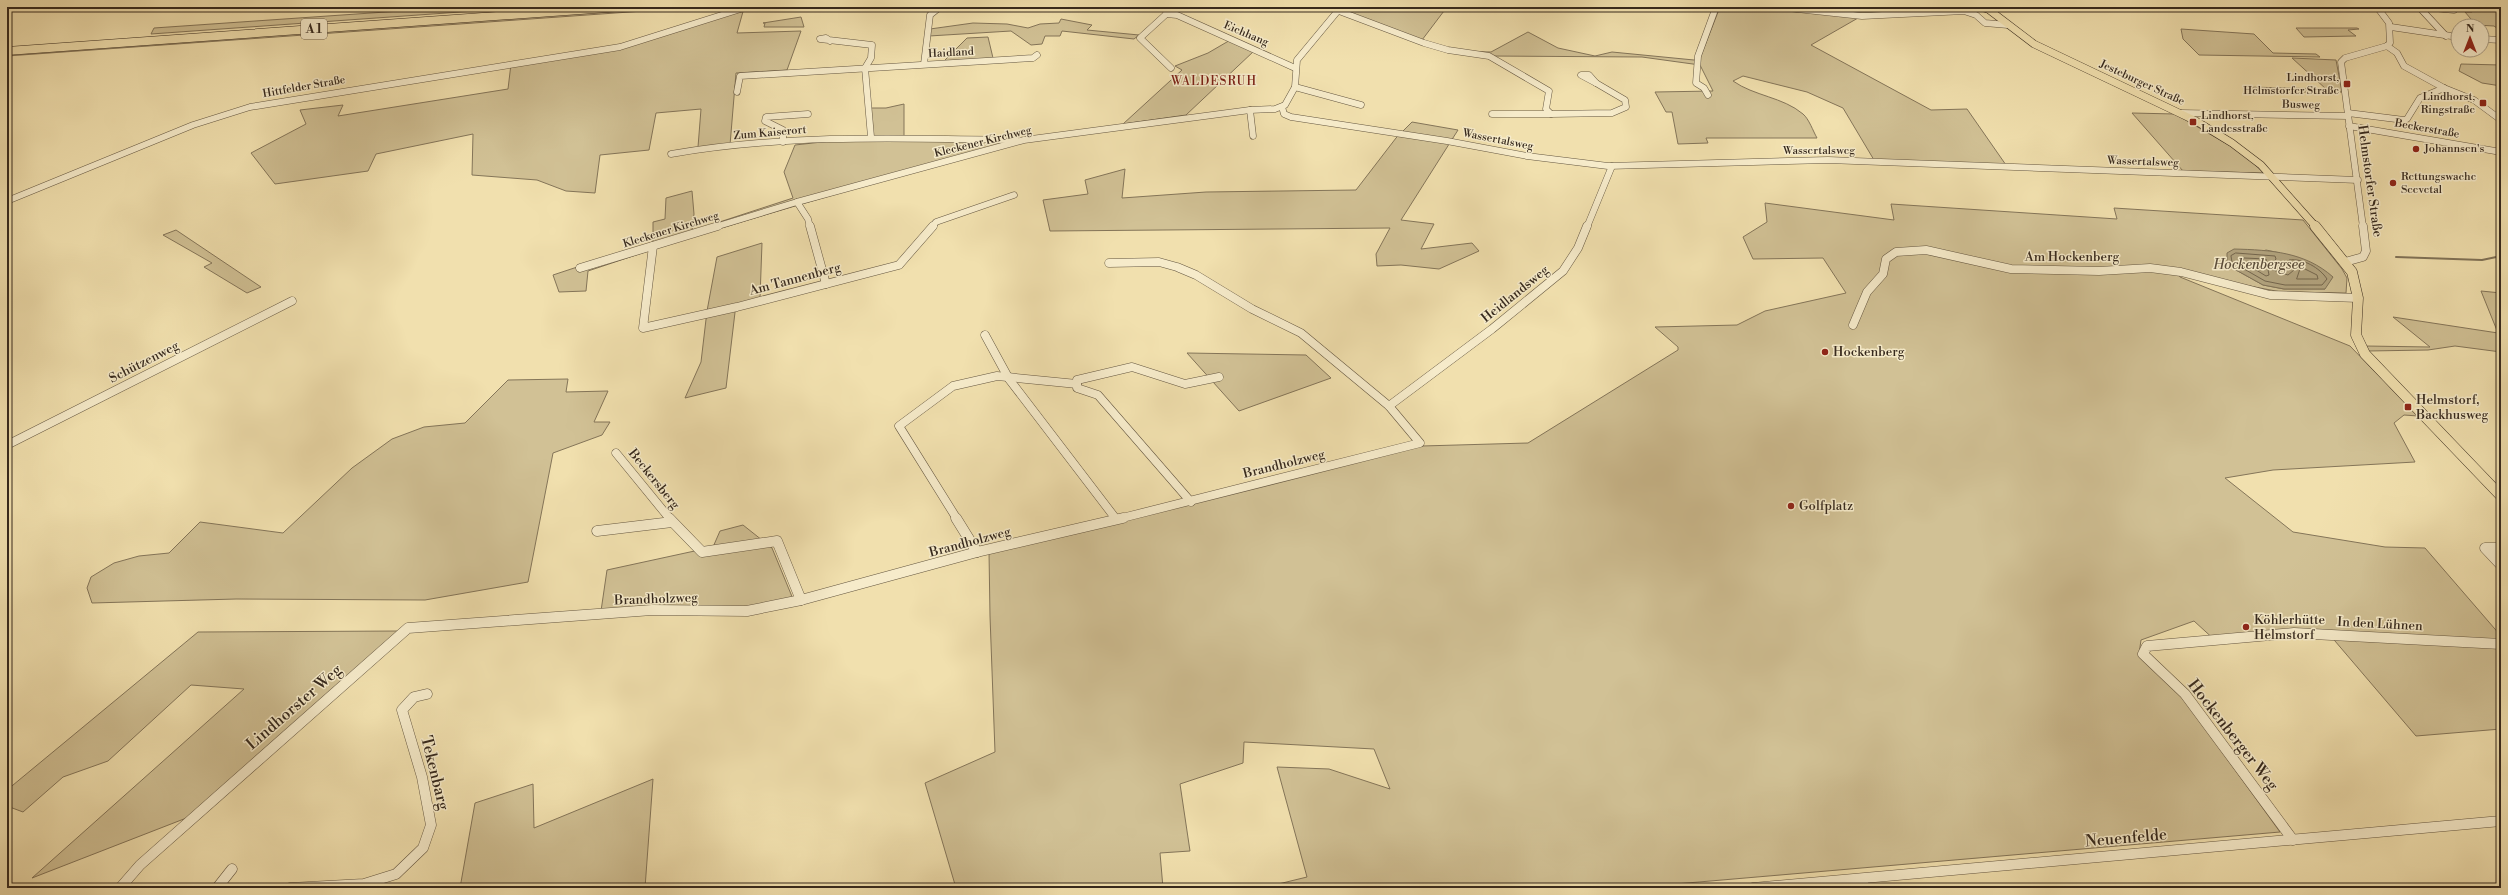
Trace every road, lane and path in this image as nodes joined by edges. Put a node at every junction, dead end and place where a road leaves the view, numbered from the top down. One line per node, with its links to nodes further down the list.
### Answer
1 (563, 7): 24 (highway, A 1)
2 (622, 7): 26 (highway, A 1)
3 (748, 7): 57 (street, Hittfelder Straße)
4 (940, 7): 28 (street)
5 (1174, 7): 16 (street)
6 (1716, 7): 36 (street)
7 (1778, 7): 17 (street)
8 (1980, 7): 14 (main road)
9 (2377, 7): 18 (street)
10 (2419, 7): 19 (street)
11 (2423, 7): 15 (street)
12 (1998, 8): 14 (main road); 17 (main road, Jesteburger Straße)
13 (1340, 9): 31 (street); 43 (street)
14 (1988, 9): 17 (main road, Jesteburger Straße)
15 (2454, 10)
16 (1166, 14): 30 (street); 31 (street, Eichhang)
17 (2006, 23): 40 (main road, Jesteburger Straße)
18 (2391, 26): 19 (street); 25 (street)
19 (2446, 36): 20 (street)
20 (2450, 36)
21 (2490, 39): 22 (street)
22 (2501, 40)
23 (830, 41): 29 (street)
24 (7, 46)
25 (2387, 46): 34 (street); 44 (street, Helmstorfer Straße)
26 (7, 51)
27 (1037, 55): 28 (street, Haidland)
28 (924, 64): 29 (street, Haidland)
29 (865, 68): 35 (street, Haidland); 48 (street)
30 (1171, 68)
31 (1295, 68): 33 (street)
32 (1596, 83): 43 (street)
33 (1295, 87): 37 (street); 39 (street)
34 (2444, 88): 44 (street, Busweg); 45 (street)
35 (737, 92)
36 (1708, 95)
37 (1361, 105)
38 (1250, 110): 39 (street, Kleckener Kirchweg); 47 (street); 49 (street, Kleckener Kirchweg)
39 (1283, 110): 53 (street, Wassertalsweg)
40 (2181, 113): 44 (street, Busweg); 54 (main road, Jesteburger Straße)
41 (808, 114): 50 (street)
42 (1492, 114): 43 (street)
43 (1551, 114)
44 (2348, 115): 46 (street, Helmstorfer Straße)
45 (2501, 120)
46 (2349, 126): 51 (street, Beckerstraße); 55 (street, Helmstorfer Straße)
47 (1253, 136)
48 (870, 137): 49 (street, Zum Kaiserort); 50 (street, Zum Kaiserort)
49 (1024, 140): 58 (street, Kleckener Kirchweg)
50 (782, 142): 52 (street, Zum Kaiserort)
51 (2501, 152)
52 (672, 154)
53 (1612, 166): 54 (street, Wassertalsweg); 71 (street, Heidlandsweg)
54 (2272, 176): 55 (street, Wassertalsweg); 60 (main road, Jesteburger Straße)
55 (2358, 180): 60 (street, Helmstorfer Straße)
56 (1014, 195): 63 (street, Am Tannenberg)
57 (7, 201)
58 (797, 202): 59 (street, Kleckener Kirchweg); 63 (street)
59 (653, 246): 62 (street, Kleckener Kirchweg); 63 (street, Am Tannenberg)
60 (2345, 262): 64 (main road)
61 (1108, 263): 71 (street)
62 (580, 268)
63 (826, 284)
64 (2358, 298): 66 (street, Am Hockenberg); 74 (main road)
65 (292, 301): 72 (street, Schützenweg)
66 (1853, 325)
67 (985, 335): 69 (street)
68 (1219, 377): 70 (street)
69 (1009, 379): 70 (street); 76 (street); 80 (street)
70 (1077, 384): 75 (street)
71 (1389, 406): 75 (street, Brandholzweg)
72 (7, 445)
73 (616, 453): 77 (street, Beckersberg)
74 (2501, 496)
75 (1191, 502): 76 (street, Brandholzweg)
76 (1116, 519): 80 (street, Brandholzweg)
77 (672, 522): 78 (street, Beckersberg); 82 (street, Beckersberg)
78 (597, 531)
79 (2501, 548): 81 (street)
80 (977, 552): 82 (street, Brandholzweg)
81 (2501, 564)
82 (801, 600): 83 (street, Brandholzweg)
83 (520, 621): 91 (street, Lindhorster Weg)
84 (2501, 644): 85 (street, In den Lühnen)
85 (2143, 654): 88 (street, Hockenberger Weg)
86 (427, 694): 93 (street, Tekenbarg)
87 (2501, 822): 88 (street, Neuenfelde)
88 (2293, 840): 90 (street, Neuenfelde)
89 (232, 869): 92 (street)
90 (1863, 883): 94 (street, Neuenfelde)
91 (120, 888)
92 (217, 888)
93 (290, 888)
94 (1753, 888)

